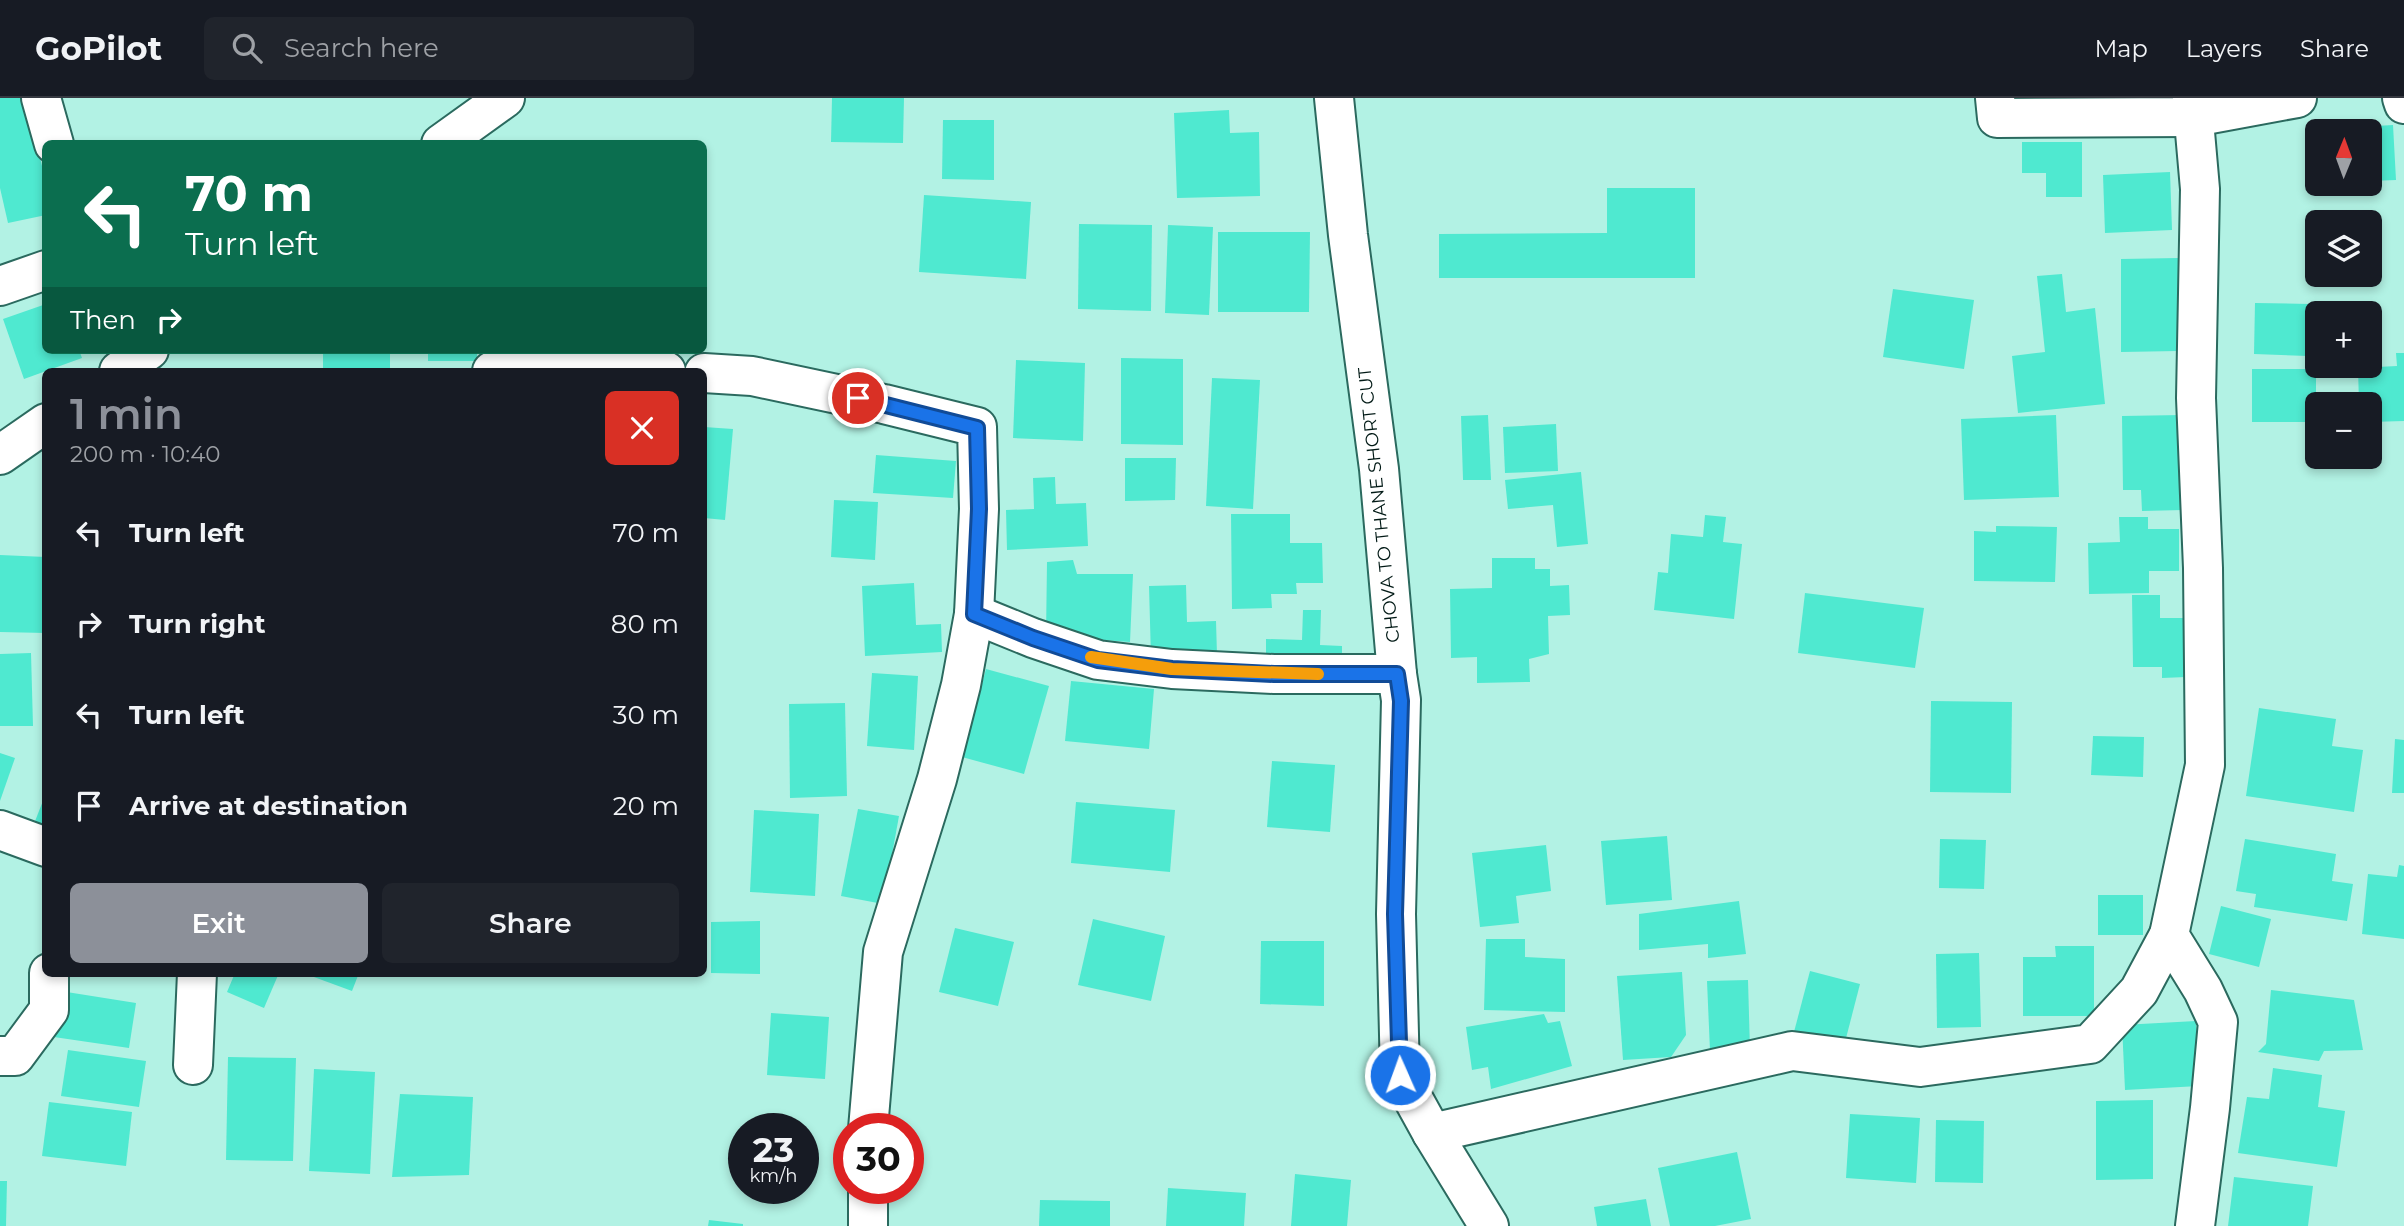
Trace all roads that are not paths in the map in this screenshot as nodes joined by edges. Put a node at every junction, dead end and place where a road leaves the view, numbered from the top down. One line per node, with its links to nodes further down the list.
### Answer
1 (41, 98): 9 (street)
2 (505, 98): 10 (street)
3 (1334, 98): 19 (street, CHOVA TO THANE SHORT CUT)
4 (1995, 98): 8 (street)
5 (2297, 98): 8 (street)
6 (2402, 98): 7 (street)
7 (2404, 104)
8 (2193, 108): 22 (street)
9 (53, 140)
10 (447, 140)
11 (42, 271): 12 (street)
12 (0, 286)
13 (143, 354): 14 (street)
14 (123, 368)
15 (707, 373): 18 (street)
16 (42, 426): 17 (street)
17 (0, 455)
18 (974, 614): 19 (street); 27 (street)
19 (1397, 674): 28 (street, CHOVA TO THANE SHORT CUT)
20 (0, 831): 21 (street)
21 (42, 846)
22 (2169, 935): 28 (street); 32 (street)
23 (48, 977): 25 (street)
24 (197, 977): 26 (street)
25 (0, 1056)
26 (193, 1065)
27 (869, 1113)
28 (1432, 1133): 31 (street, CHOVA TO THANE SHORT CUT)
29 (868, 1204): 30 (street)
30 (868, 1226)
31 (1489, 1226)
32 (2195, 1226)

